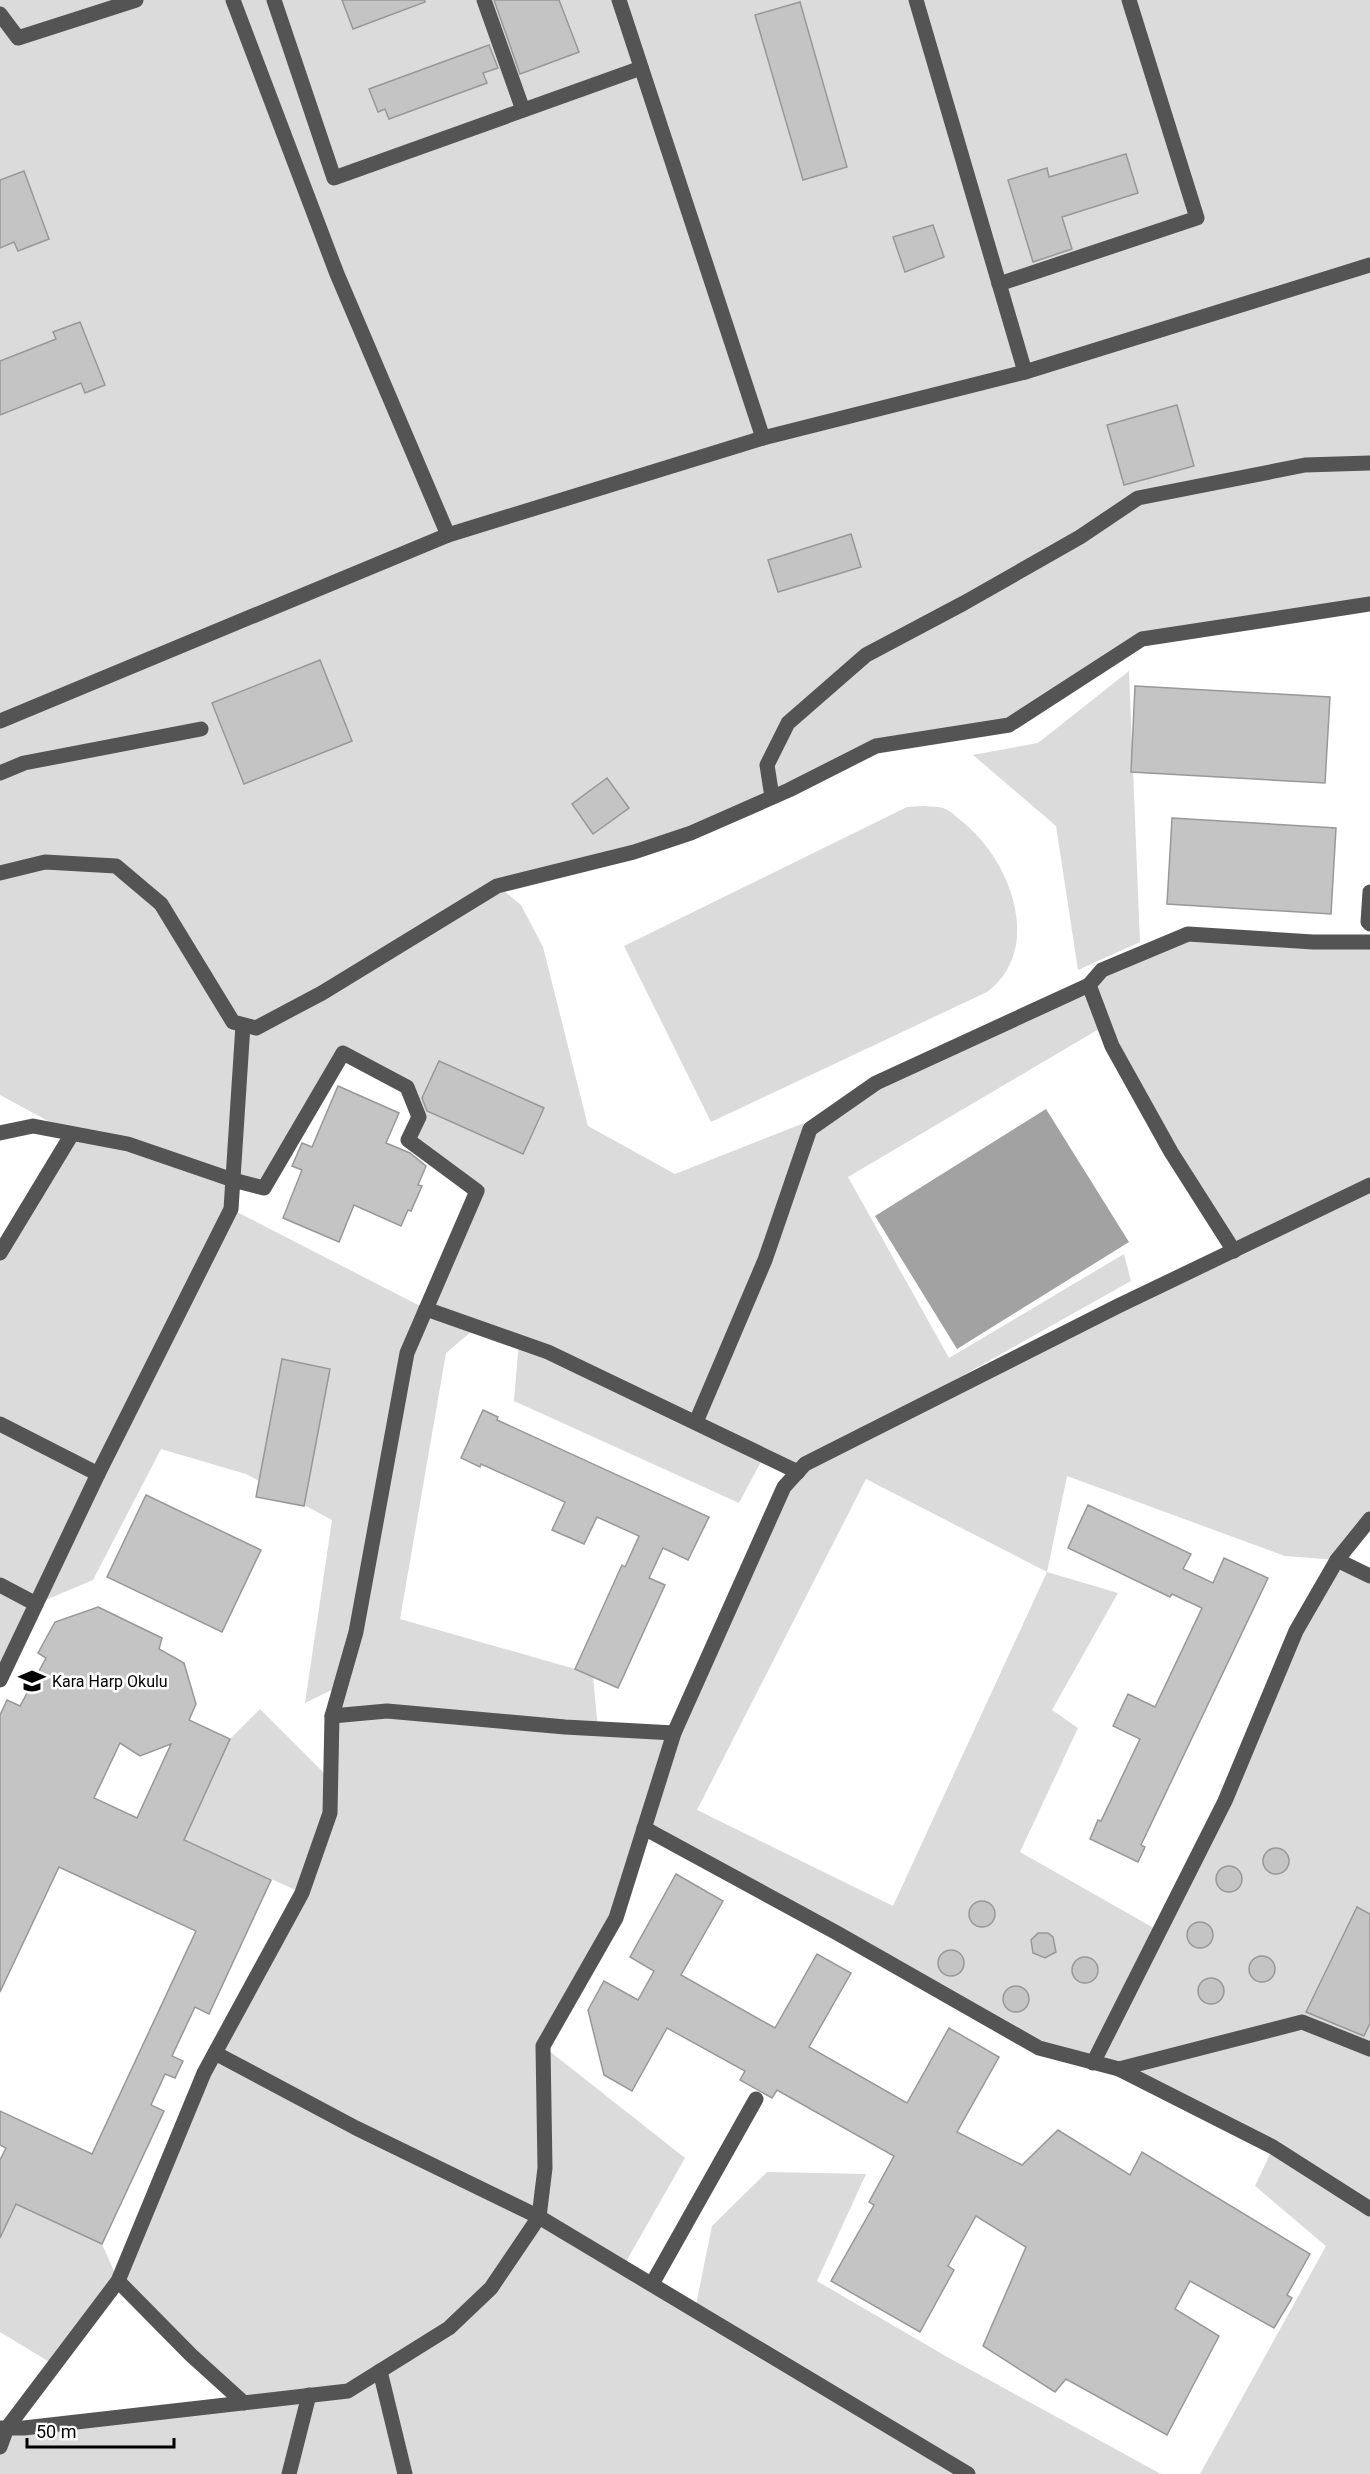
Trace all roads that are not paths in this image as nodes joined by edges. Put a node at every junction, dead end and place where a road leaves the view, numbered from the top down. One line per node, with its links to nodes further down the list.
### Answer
1 (136, 0): 8 (lane)
2 (232, 0): 16 (lane)
3 (274, 0): 10 (lane)
4 (484, 0): 10 (lane)
5 (619, 0): 9 (lane)
6 (916, 0): 12 (lane)
7 (1129, 0): 12 (lane)
8 (0, 14)
9 (641, 68): 10 (lane); 14 (lane)
10 (523, 110)
11 (1370, 266): 13 (lane)
12 (999, 284): 13 (lane)
13 (1025, 372): 14 (lane)
14 (763, 438): 16 (lane)
15 (1370, 463): 21 (lane)
16 (448, 535): 18 (lane)
17 (1370, 604): 21 (lane)
18 (0, 721)
19 (201, 729): 20 (lane)
20 (0, 773)
21 (772, 797): 27 (lane)
22 (0, 873): 27 (lane)
23 (1370, 892): 24 (lane)
24 (1370, 924)
25 (1370, 942): 26 (lane)
26 (1089, 985): 32 (lane); 35 (lane)
27 (243, 1025): 30 (lane)
28 (0, 1133): 29 (lane)
29 (72, 1134): 30 (lane); 33 (lane)
30 (233, 1180): 34 (lane); 38 (lane)
31 (1370, 1185): 32 (lane)
32 (1234, 1251): 37 (lane)
33 (0, 1253)
34 (426, 1310): 35 (lane); 45 (lane)
35 (696, 1422): 37 (lane)
36 (0, 1424): 38 (lane)
37 (798, 1472): 46 (lane)
38 (98, 1474): 43 (lane)
39 (1370, 1519): 40 (lane)
40 (1337, 1560): 41 (lane); 50 (lane)
41 (1370, 1576)
42 (0, 1585): 43 (lane)
43 (36, 1604): 44 (lane)
44 (0, 1680)
45 (332, 1716): 46 (lane); 49 (lane)
46 (674, 1733): 47 (lane)
47 (644, 1828): 50 (lane); 54 (lane)
48 (1370, 2049): 51 (lane)
49 (214, 2053): 54 (lane); 55 (lane)
50 (1093, 2062): 51 (lane)
51 (1119, 2069): 53 (lane)
52 (756, 2098): 56 (lane)
53 (1370, 2209)
54 (539, 2217): 56 (lane); 57 (lane)
55 (118, 2282): 59 (lane); 60 (lane)
56 (652, 2284): 64 (lane)
57 (380, 2371): 58 (lane); 63 (lane)
58 (309, 2395): 59 (lane); 62 (lane)
59 (244, 2403): 60 (lane)
60 (4, 2428): 61 (lane)
61 (0, 2447)
62 (289, 2474)
63 (405, 2474)
64 (968, 2474)

